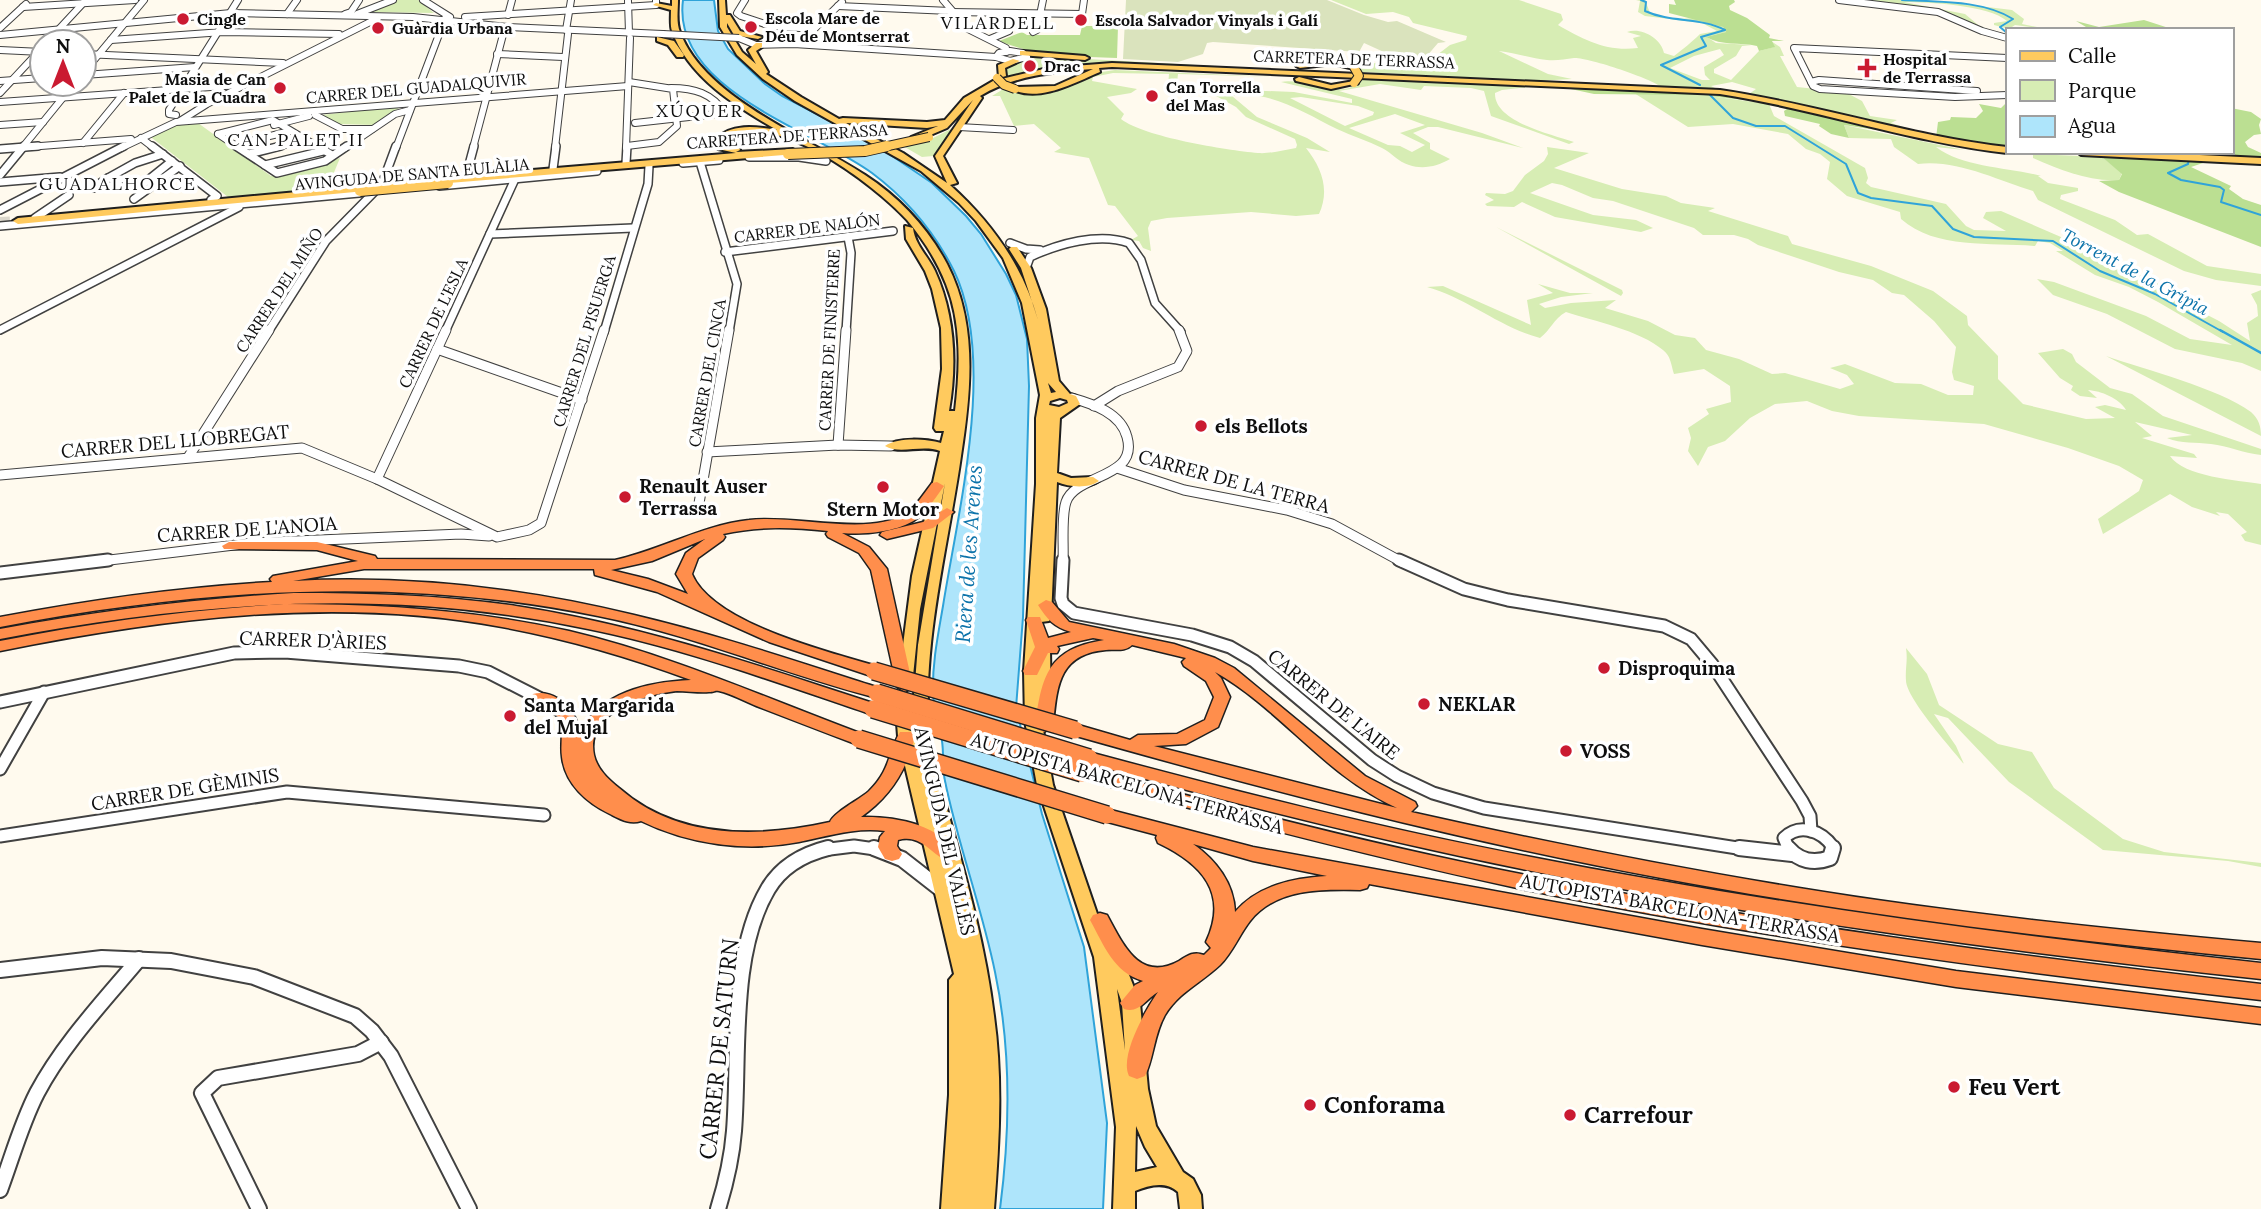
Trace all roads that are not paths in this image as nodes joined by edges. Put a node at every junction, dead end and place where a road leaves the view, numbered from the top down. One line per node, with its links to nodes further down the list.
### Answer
1 (35, 0): 26 (street)
2 (135, 0): 21 (street)
3 (144, 0): 45 (street)
4 (238, 0): 33 (street)
5 (297, 0): 36 (street)
6 (359, 0): 38 (street)
7 (393, 0): 27 (street)
8 (423, 0): 30 (street)
9 (512, 0): 40 (street)
10 (539, 0): 34 (street)
11 (571, 0): 29 (street)
12 (599, 0): 28 (street)
13 (745, 0): 47 (street)
14 (844, 0): 25 (street)
15 (943, 0): 31 (street)
16 (967, 0): 32 (street)
17 (1043, 0): 35 (street)
18 (1084, 0): 35 (street)
19 (1839, 0): 62 (street)
20 (722, 1): 64 (main road); 95 (main road)
21 (85, 2): 26 (street); 49 (street)
22 (656, 2): 23 (street); 24 (main road)
23 (628, 3): 28 (street); 59 (street)
24 (671, 3): 61 (main road, AVINGUDA DEL VALLÈS)
25 (838, 6): 31 (street); 51 (street)
26 (23, 7): 48 (street)
27 (373, 7): 37 (street); 39 (street)
28 (598, 9): 29 (street)
29 (569, 11): 34 (street); 56 (street)
30 (439, 12): 37 (street); 46 (street)
31 (951, 12): 32 (street); 65 (street)
32 (962, 12): 35 (street)
33 (231, 13): 36 (street); 45 (street); 54 (street)
34 (537, 13): 40 (street)
35 (1040, 13): 55 (street)
36 (287, 14): 38 (street)
37 (399, 14): 41 (street)
38 (339, 15): 39 (street)
39 (358, 15): 42 (street); 42 (street)
40 (508, 15): 44 (street)
41 (388, 16): 42 (street); 43 (street)
42 (375, 18): 43 (street); 57 (street); 117 (street)
43 (411, 18): 46 (street)
44 (455, 21): 46 (street); 46 (street); 50 (street)
45 (127, 22): 49 (street); 63 (street)
46 (443, 22): 50 (street); 112 (street, CARRER DEL MIÑO)
47 (771, 26): 51 (street); 64 (street)
48 (0, 28)
49 (60, 28)
50 (506, 29): 56 (street); 72 (street)
51 (814, 29): 66 (street)
52 (1009, 31): 65 (street)
53 (28, 32): 58 (street)
54 (218, 32): 57 (street); 63 (street); 77 (street)
55 (1033, 32)
56 (572, 33): 59 (street); 75 (street)
57 (339, 34): 78 (street)
58 (0, 35)
59 (629, 35): 60 (street); 97 (street)
60 (661, 37): 61 (main road); 64 (street, bridge); 70 (main road)
61 (676, 37): 70 (main road, AVINGUDA DEL VALLÈS); 115 (main road, AVINGUDA DEL VALLÈS)
62 (2006, 38)
63 (111, 40): 71 (street)
64 (761, 40): 66 (street); 67 (street); 73 (street); 95 (main road)
65 (992, 40): 73 (street); 74 (street)
66 (804, 41): 67 (street); 67 (street); 73 (street)
67 (787, 42)
68 (0, 50): 69 (street)
69 (28, 50)
70 (678, 52): 115 (main road, AVINGUDA DEL VALLÈS)
71 (99, 54): 77 (street)
72 (497, 54): 75 (street); 106 (street)
73 (1000, 55): 74 (street); 74 (street); 88 (main road)
74 (1020, 56): 81 (main road); 86 (main road); 88 (main road)
75 (564, 57): 101 (street)
76 (2006, 58): 105 (street)
77 (202, 59): 78 (street); 80 (street)
78 (283, 63): 96 (street)
79 (28, 64): 92 (street)
80 (195, 67): 83 (street); 100 (street)
81 (1237, 67): 87 (main road); 89 (main road, bridge)
82 (1173, 69): 84 (main road, CARRETERA DE TERRASSA); 85 (main road, CARRETERA DE TERRASSA); 99 (main road)
83 (98, 73)
84 (1267, 73): 89 (main road); 90 (main road, CARRETERA DE TERRASSA)
85 (1036, 74): 99 (main road); 107 (main road, CARRETERA DE TERRASSA)
86 (1018, 76): 87 (main road, CARRETERA DE TERRASSA); 119 (main road, CARRETERA DE TERRASSA)
87 (1408, 76): 94 (main road, CARRETERA DE TERRASSA)
88 (1000, 77): 99 (main road, bridge)
89 (1291, 77): 90 (main road)
90 (1363, 77): 94 (main road, CARRETERA DE TERRASSA)
91 (28, 79): 92 (street)
92 (13, 80): 93 (street); 102 (street)
93 (0, 81)
94 (1538, 82): 146 (main road, CARRETERA DE TERRASSA)
95 (774, 84): 124 (main road)
96 (239, 85): 100 (street); 120 (street)
97 (628, 85): 98 (street, CARRER DEL GUADALQUIVIR); 101 (street, CARRER DEL GUADALQUIVIR); 114 (street)
98 (671, 88): 118 (street, CARRER DEL GUADALQUIVIR); 122 (street)
99 (1016, 88)
100 (182, 89): 103 (street); 120 (street)
101 (561, 91): 106 (street, CARRER DEL GUADALQUIVIR); 165 (street)
102 (0, 93)
103 (124, 93): 104 (street); 141 (street)
104 (98, 95)
105 (2005, 95)
106 (486, 97): 112 (street, CARRER DEL GUADALQUIVIR); 168 (street)
107 (978, 97): 130 (main road); 137 (main road, CARRETERA DE TERRASSA)
108 (50, 98): 110 (street)
109 (62, 98): 123 (street)
110 (0, 102)
111 (337, 109): 112 (street, CARRER DEL GUADALQUIVIR); 116 (street); 121 (street, CARRER DEL GUADALQUIVIR)
112 (410, 109): 131 (street); 176 (street, CARRER DEL MIÑO)
113 (690, 110): 118 (street)
114 (628, 111): 125 (street); 136 (street)
115 (754, 114): 126 (main road); 132 (main road); 135 (main road, AVINGUDA DEL VALLÈS)
116 (315, 115): 128 (street); 131 (street, CARRER DEL GUADALQUIVIR)
117 (188, 116): 120 (street); 121 (street, CARRER DEL GUADALQUIVIR)
118 (692, 118): 122 (street)
119 (952, 118): 134 (main road); 137 (main road, CARRETERA DE TERRASSA)
120 (176, 119): 121 (street, CARRER DEL GUADALQUIVIR); 138 (street); 139 (street)
121 (205, 119)
122 (676, 120): 125 (street); 143 (street)
123 (43, 122): 127 (street); 144 (street)
124 (842, 122): 129 (main road); 134 (main road); 134 (main road)
125 (635, 123): 136 (street)
126 (765, 124): 132 (main road); 135 (main road, AVINGUDA DEL VALLÈS)
127 (0, 125)
128 (282, 126): 140 (street); 140 (street); 147 (street)
129 (861, 127): 134 (main road); 134 (main road)
130 (959, 127): 133 (street); 154 (main road)
131 (374, 128): 147 (street)
132 (742, 128): 135 (main road); 148 (main road); 156 (main road)
133 (1013, 130)
134 (876, 131): 137 (main road); 155 (main road); 200 (main road)
135 (788, 134): 157 (main road, AVINGUDA DEL VALLÈS); 183 (main road, AVINGUDA DEL VALLÈS)
136 (627, 135): 143 (street)
137 (922, 136): 148 (main road, CARRETERA DE TERRASSA, bridge); 148 (main road, CARRETERA DE TERRASSA, bridge)
138 (141, 138): 139 (street); 142 (street)
139 (130, 141): 141 (street); 142 (street); 171 (street)
140 (229, 141): 162 (street)
141 (83, 143): 144 (street)
142 (150, 144): 149 (street); 171 (street)
143 (627, 146): 161 (street)
144 (23, 147): 145 (street); 167 (street)
145 (0, 149)
146 (2006, 149)
147 (319, 153): 162 (street); 162 (street); 162 (street)
148 (791, 153): 152 (main road, CARRETERA DE TERRASSA)
149 (163, 154): 159 (street); 170 (street)
150 (2146, 154): 153 (main road)
151 (2166, 154): 153 (street)
152 (738, 155): 156 (main road); 166 (main road, CARRETERA DE TERRASSA); 169 (main road, CARRETERA DE TERRASSA)
153 (2179, 155): 158 (main road)
154 (939, 156): 155 (main road); 174 (main road)
155 (919, 159): 174 (main road)
156 (685, 160): 160 (street, AVINGUDA DE SANTA EULÀLIA); 161 (main road); 164 (street, AVINGUDA DE SANTA EULÀLIA)
157 (826, 161): 160 (street, AVINGUDA DE SANTA EULÀLIA); 189 (main road, AVINGUDA DEL VALLÈS)
158 (2261, 161)
159 (172, 162): 163 (street); 175 (street)
160 (700, 162): 194 (street, CARRER DEL CINCA)
161 (626, 163): 165 (main road)
162 (262, 164)
163 (180, 166): 178 (street); 179 (street)
164 (649, 166): 165 (street, AVINGUDA DE SANTA EULÀLIA); 188 (street, CARRER DEL PISUERGA)
165 (556, 171): 166 (main road); 168 (street, AVINGUDA DE SANTA EULÀLIA); 169 (street, AVINGUDA DE SANTA EULÀLIA)
166 (538, 172): 172 (main road, CARRETERA DE TERRASSA)
167 (0, 174)
168 (466, 176): 176 (street, AVINGUDA DE SANTA EULÀLIA)
169 (517, 177): 172 (main road, CARRETERA DE TERRASSA); 176 (street, AVINGUDA DE SANTA EULÀLIA); 190 (street, CARRER DE L'ESLA)
170 (107, 178)
171 (63, 179): 173 (street); 182 (street)
172 (449, 181): 179 (main road, CARRETERA DE TERRASSA, bridge)
173 (0, 182)
174 (953, 183): 192 (main road)
175 (137, 188)
176 (379, 188): 179 (street, AVINGUDA DE SANTA EULÀLIA); 180 (street, AVINGUDA DE SANTA EULÀLIA); 206 (street, CARRER DEL MIÑO)
177 (69, 195): 184 (street)
178 (134, 199)
179 (203, 204): 180 (street, AVINGUDA DE SANTA EULÀLIA); 181 (main road); 185 (street); 187 (main road, CARRETERA DE TERRASSA)
180 (248, 204): 185 (street)
181 (174, 207): 184 (street); 186 (street)
182 (0, 208)
183 (900, 209): 189 (main road); 207 (main road, AVINGUDA DEL VALLÈS)
184 (35, 218): 186 (street)
185 (213, 220): 196 (street)
186 (1, 222)
187 (18, 222)
188 (633, 228): 190 (street); 198 (street, CARRER DEL PISUERGA)
189 (903, 230): 191 (street, CARRER DE NALÓN); 204 (main road, AVINGUDA DEL VALLÈS)
190 (489, 234): 197 (street, CARRER DE L'ESLA)
191 (848, 237): 194 (street, CARRER DE NALÓN); 202 (street, CARRER DE FINISTERRE)
192 (1010, 243): 193 (street); 195 (main road)
193 (1046, 250): 195 (street); 201 (street)
194 (725, 252): 205 (street, CARRER DEL CINCA)
195 (1026, 268): 199 (main road)
196 (0, 330)
197 (438, 349): 198 (street); 211 (street, CARRER DE L'ESLA)
198 (582, 400): 218 (street, CARRER DEL PISUERGA)
199 (1070, 400): 200 (main road); 200 (main road); 201 (street)
200 (1050, 405): 210 (main road); 227 (main road)
201 (1094, 405): 208 (street, CARRER DE LA TERRA)
202 (838, 445): 203 (street); 205 (street)
203 (891, 446): 204 (main road)
204 (934, 447): 207 (main road); 213 (main road, AVINGUDA DEL VALLÈS); 213 (main road)
205 (707, 453): 214 (street, CARRER DEL CINCA)
206 (189, 456): 209 (street, CARRER DEL LLOBREGAT); 211 (street, CARRER DEL LLOBREGAT)
207 (955, 463): 215 (main road, AVINGUDA DEL VALLÈS)
208 (1117, 468): 212 (street, CARRER DE L'AIRE); 251 (street, CARRER DE LA TERRA)
209 (0, 475)
210 (1052, 475): 212 (main road); 224 (main road)
211 (377, 479): 218 (street, CARRER DEL LLOBREGAT)
212 (1093, 481): 255 (street, CARRER DE L'AIRE)
213 (937, 485): 216 (main road, AVINGUDA DEL VALLÈS); 221 (highway)
214 (698, 509)
215 (947, 512): 216 (highway); 256 (main road, AVINGUDA DEL VALLÈS)
216 (928, 525): 217 (highway); 236 (main road, AVINGUDA DEL VALLÈS)
217 (842, 536): 226 (highway); 236 (highway)
218 (497, 537): 219 (street, CARRER DE L'ANOIA)
219 (229, 546): 220 (highway); 222 (street, CARRER DE L'ANOIA)
220 (415, 563): 221 (highway); 223 (highway)
221 (525, 565): 226 (highway)
222 (0, 573)
223 (200, 592): 228 (highway, AUTOPISTA BARCELONA-TERRASSA); 240 (highway, AUTOPISTA BARCELONA-TERRASSA)
224 (1046, 605): 230 (highway); 232 (main road)
225 (327, 610): 231 (highway); 234 (highway); 238 (highway)
226 (728, 617): 243 (highway, bridge)
227 (1034, 620): 232 (highway); 235 (main road)
228 (0, 622)
229 (0, 634): 240 (highway, AUTOPISTA BARCELONA-TERRASSA)
230 (1117, 636): 232 (highway); 257 (highway)
231 (0, 646)
232 (1043, 646): 233 (highway); 235 (highway); 242 (main road)
233 (1088, 648): 242 (highway); 243 (highway)
234 (0, 654)
235 (1031, 670): 271 (main road)
236 (905, 687): 244 (main road, AVINGUDA DEL VALLÈS)
237 (44, 692): 239 (street, CARRER D'ÀRIES); 241 (street, CARRER D'ÀRIES); 246 (street)
238 (740, 694): 248 (highway, bridge); 249 (highway)
239 (539, 698): 249 (highway)
240 (875, 701): 245 (highway, AUTOPISTA BARCELONA-TERRASSA, bridge)
241 (0, 702)
242 (1044, 726): 261 (main road)
243 (1082, 732): 257 (highway)
244 (906, 736): 250 (highway); 252 (main road, AVINGUDA DEL VALLÈS)
245 (1086, 765): 265 (highway, AUTOPISTA BARCELONA-TERRASSA); 267 (highway, AUTOPISTA BARCELONA-TERRASSA)
246 (0, 769)
247 (544, 815): 253 (street, CARRER DE GÈMINIS)
248 (1107, 815): 258 (highway); 260 (highway)
249 (663, 825): 250 (highway)
250 (828, 827): 252 (highway)
251 (1811, 831): 255 (street); 255 (street, CARRER DE L'AIRE)
252 (922, 834): 254 (highway); 256 (highway); 259 (main road, AVINGUDA DEL VALLÈS)
253 (0, 836)
254 (892, 854): 259 (street, CARRER DE SATURN); 278 (street, CARRER DE SATURN)
255 (1792, 854)
256 (949, 855): 281 (main road, AVINGUDA DEL VALLÈS)
257 (1589, 856): 262 (highway)
258 (1444, 890): 260 (highway); 269 (highway)
259 (943, 891): 272 (main road, AVINGUDA DEL VALLÈS)
260 (1235, 918): 266 (highway); 271 (highway)
261 (1100, 920): 266 (highway); 268 (main road)
262 (2261, 951)
263 (139, 959): 264 (street); 270 (street); 274 (street)
264 (0, 970)
265 (2261, 971)
266 (1169, 975): 268 (highway)
267 (2261, 992)
268 (1131, 1003): 271 (main road)
269 (2261, 1016)
270 (381, 1042): 276 (street); 277 (street)
271 (1128, 1067): 273 (main road); 275 (main road)
272 (966, 1107): 279 (main road); 280 (main road)
273 (1125, 1186): 275 (main road); 282 (main road)
274 (0, 1190)
275 (1190, 1198)
276 (259, 1209)
277 (468, 1209)
278 (718, 1209)
279 (952, 1209)
280 (965, 1209)
281 (982, 1209)
282 (1124, 1209)

